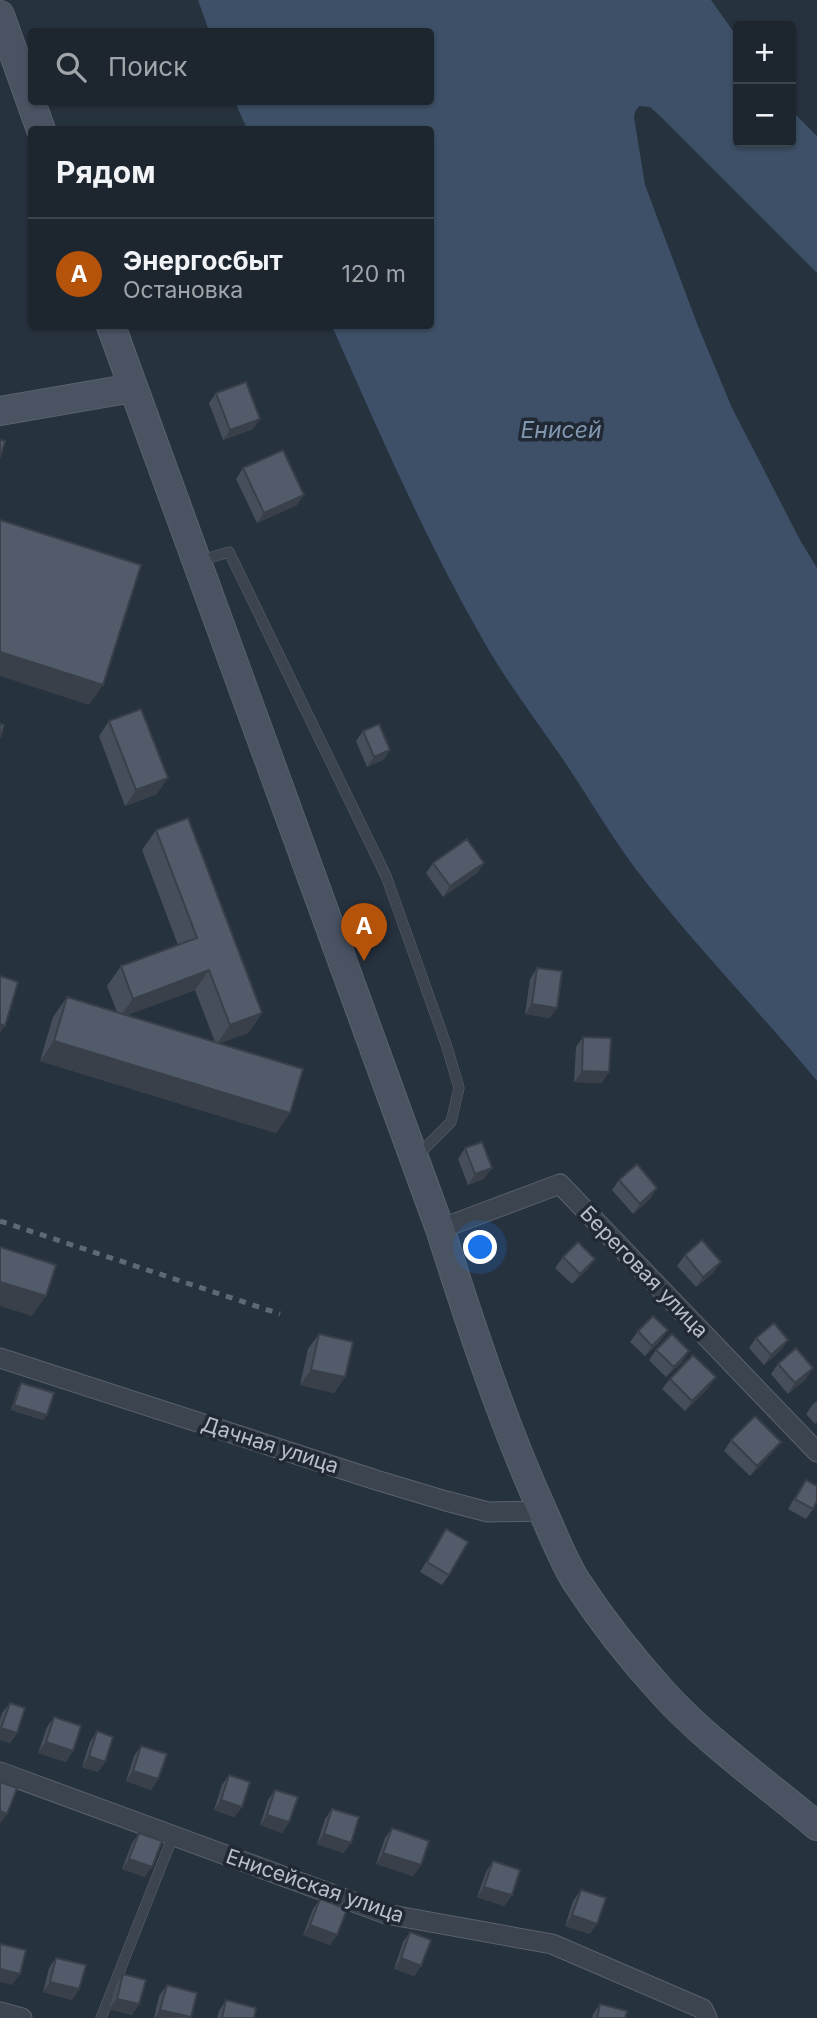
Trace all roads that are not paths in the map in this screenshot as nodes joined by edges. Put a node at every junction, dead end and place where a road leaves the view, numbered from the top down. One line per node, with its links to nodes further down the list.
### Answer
1 (0, 15): 2 (main road)
2 (28, 100)
3 (30, 105): 4 (main road)
4 (39, 126)
5 (112, 329): 6 (main road)
6 (133, 388): 7 (main road); 8 (main road)
7 (0, 411)
8 (196, 562): 9 (main road); 9 (lane)
9 (414, 1159): 10 (main road)
10 (440, 1229): 12 (street, Береговая улица); 13 (main road)
11 (0, 1358): 13 (street, Дачная улица)
12 (817, 1452)
13 (543, 1511): 15 (main road)
14 (0, 1772): 16 (street, Енисейская улица)
15 (817, 1826)
16 (173, 1836): 19 (lane); 20 (street, Енисейская улица)
17 (0, 2012): 18 (street)
18 (22, 2018)
19 (101, 2018)
20 (707, 2018)

